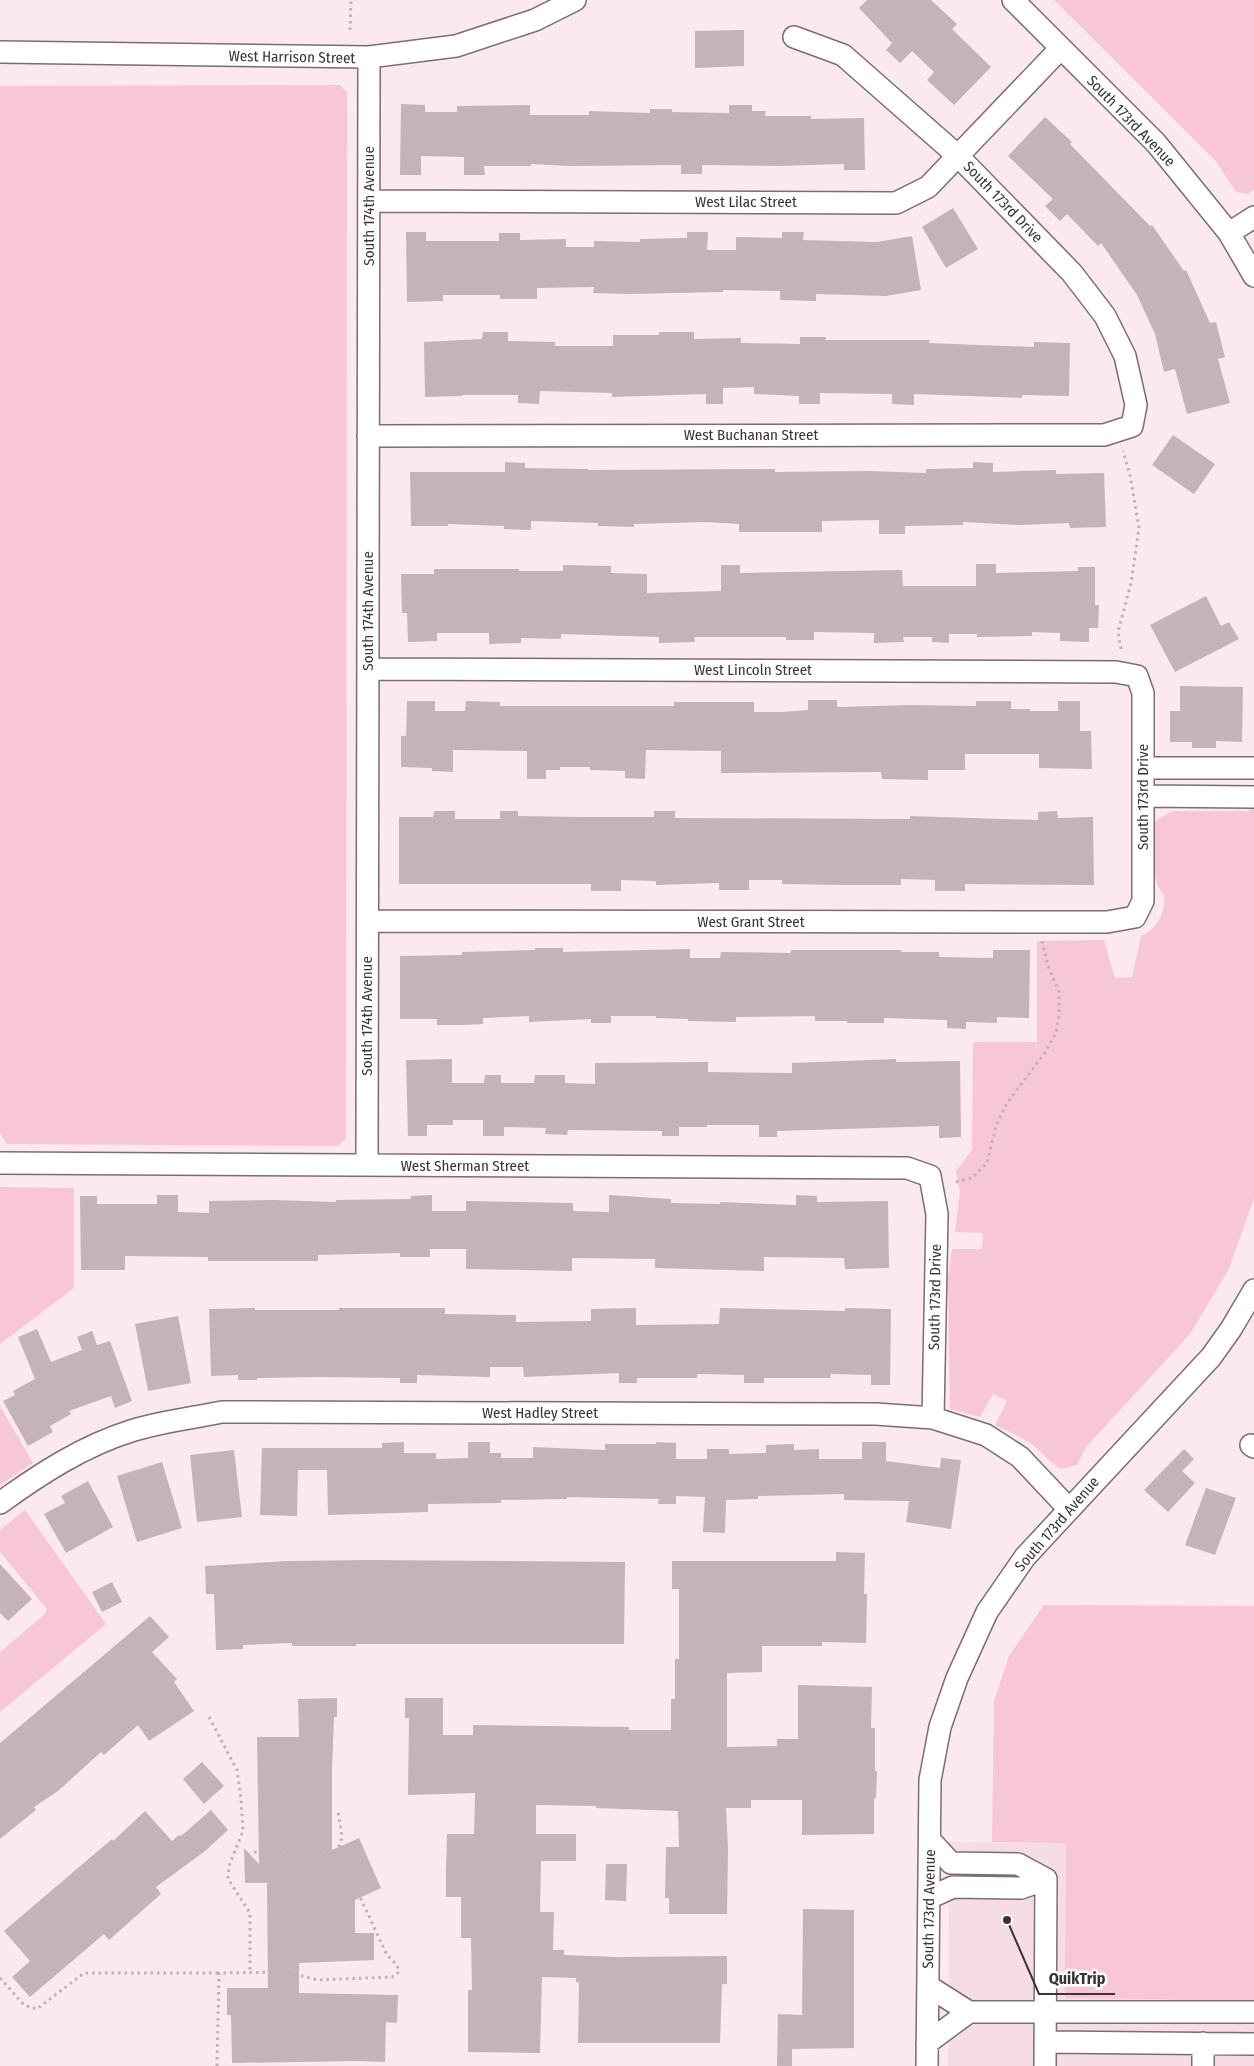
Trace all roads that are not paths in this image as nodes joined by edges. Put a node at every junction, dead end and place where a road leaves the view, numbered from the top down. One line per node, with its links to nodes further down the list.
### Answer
1 (574, 0): 6 (street, West Harrison Street)
2 (1013, 0): 4 (street, South 173rd Avenue)
3 (794, 37): 7 (street, South 173rd Drive)
4 (1061, 48): 7 (street, West Lilac Street); 10 (street, South 173rd Avenue)
5 (0, 52): 6 (street, West Harrison Street)
6 (369, 57): 8 (street, South 174th Avenue)
7 (958, 156): 8 (street, West Lilac Street); 12 (street, South 173rd Drive)
8 (369, 201): 13 (street, South 174th Avenue)
9 (1254, 218): 10 (street)
10 (1229, 234): 11 (street, South 173rd Avenue)
11 (1254, 276)
12 (1132, 426): 13 (street, West Buchanan Street)
13 (368, 436): 14 (street, South 174th Avenue)
14 (368, 669): 15 (street, West Lincoln Street); 21 (street, South 174th Avenue)
15 (1137, 676): 16 (street, South 173rd Drive)
16 (1144, 768): 17 (street); 18 (street, South 173rd Drive)
17 (1254, 768)
18 (1144, 796): 19 (street); 20 (street, South 173rd Drive)
19 (1254, 797)
20 (1135, 917): 21 (street, West Grant Street)
21 (368, 921): 23 (street, South 174th Avenue)
22 (0, 1163): 23 (street, West Sherman Street)
23 (367, 1165): 24 (street, West Sherman Street)
24 (930, 1176): 26 (street, South 173rd Drive)
25 (1254, 1290): 28 (street, South 173rd Avenue)
26 (933, 1418): 27 (street, West Hadley Street); 28 (street, West Hadley Street)
27 (0, 1503)
28 (1069, 1509): 29 (street, South 173rd Avenue)
29 (930, 1840): 30 (street); 31 (street, South 173rd Avenue)
30 (1046, 1879): 31 (street); 34 (street)
31 (929, 1898): 32 (street, South 173rd Avenue)
32 (928, 1986): 33 (street); 36 (street, South 173rd Avenue)
33 (969, 2012): 34 (street); 36 (street)
34 (1045, 2012): 35 (street); 37 (street)
35 (1254, 2012)
36 (927, 2042): 40 (street, South 173rd Avenue)
37 (1045, 2042): 38 (street); 41 (street)
38 (1204, 2044): 39 (street); 42 (street)
39 (1254, 2044)
40 (927, 2066)
41 (1045, 2066)
42 (1203, 2066)

